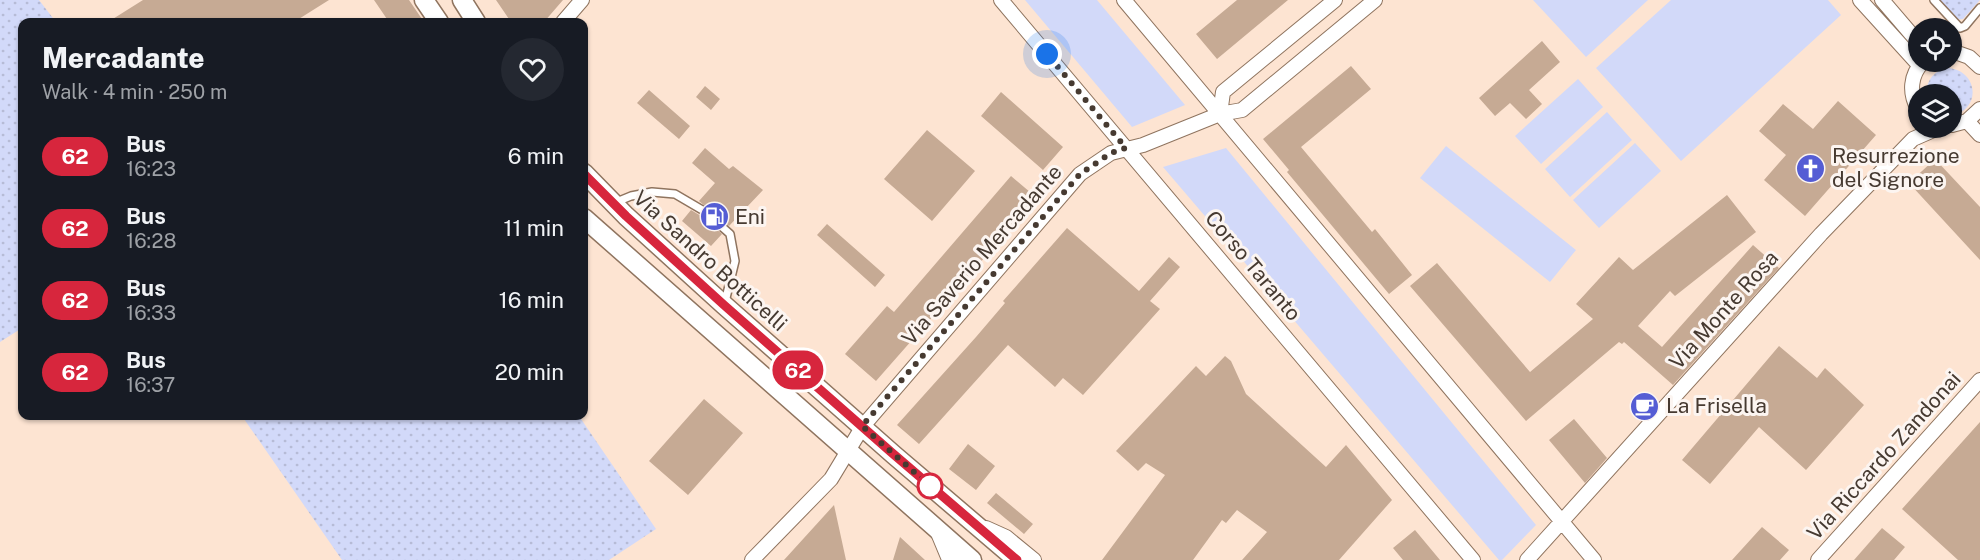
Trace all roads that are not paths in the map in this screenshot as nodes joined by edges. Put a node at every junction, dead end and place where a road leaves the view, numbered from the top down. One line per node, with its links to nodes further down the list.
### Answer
1 (424, 0): 12 (main road)
2 (462, 0): 13 (main road)
3 (582, 0): 14 (street)
4 (1001, 0): 26 (street, Corso Taranto)
5 (1124, 0): 21 (street)
6 (1335, 0): 15 (street); 21 (street)
7 (1375, 0): 15 (street, Via Saverio Mercadante)
8 (1860, 0): 17 (street)
9 (1882, 0): 16 (street)
10 (1934, 0): 11 (lane)
11 (1980, 8)
12 (436, 18)
13 (473, 18)
14 (566, 18)
15 (1351, 19): 21 (street, Via Saverio Mercadante)
16 (1908, 30)
17 (1908, 50)
18 (1962, 53): 19 (street)
19 (1979, 62)
20 (1980, 109): 22 (street)
21 (1220, 114): 26 (street, Via Saverio Mercadante); 35 (street)
22 (1967, 121): 23 (street); 24 (street)
23 (1962, 122)
24 (1980, 135)
25 (1915, 138): 35 (street, Via Monte Rosa)
26 (1126, 148): 32 (street, Via Saverio Mercadante); 42 (street, Corso Taranto)
27 (588, 178): 28 (main road, Via Sandro Botticelli)
28 (613, 204): 30 (main road, Via Sandro Botticelli); 30 (lane)
29 (588, 222): 33 (main road)
30 (724, 305): 32 (main road, Via Sandro Botticelli)
31 (1980, 380): 45 (street, Via Riccardo Zandonai)
32 (862, 426): 33 (street, Via Saverio Mercadante); 34 (main road, Via Sandro Botticelli)
33 (848, 452): 36 (main road); 37 (street, Via Saverio Mercadante)
34 (973, 522): 40 (main road, Via Sandro Botticelli); 41 (street, Via Sandro Botticelli)
35 (1561, 522): 43 (street, Via Monte Rosa); 44 (street)
36 (937, 530): 38 (street); 39 (main road)
37 (753, 560)
38 (952, 560)
39 (972, 560)
40 (1017, 560)
41 (1034, 560)
42 (1473, 560)
43 (1527, 560)
44 (1594, 560)
45 (1818, 560)

